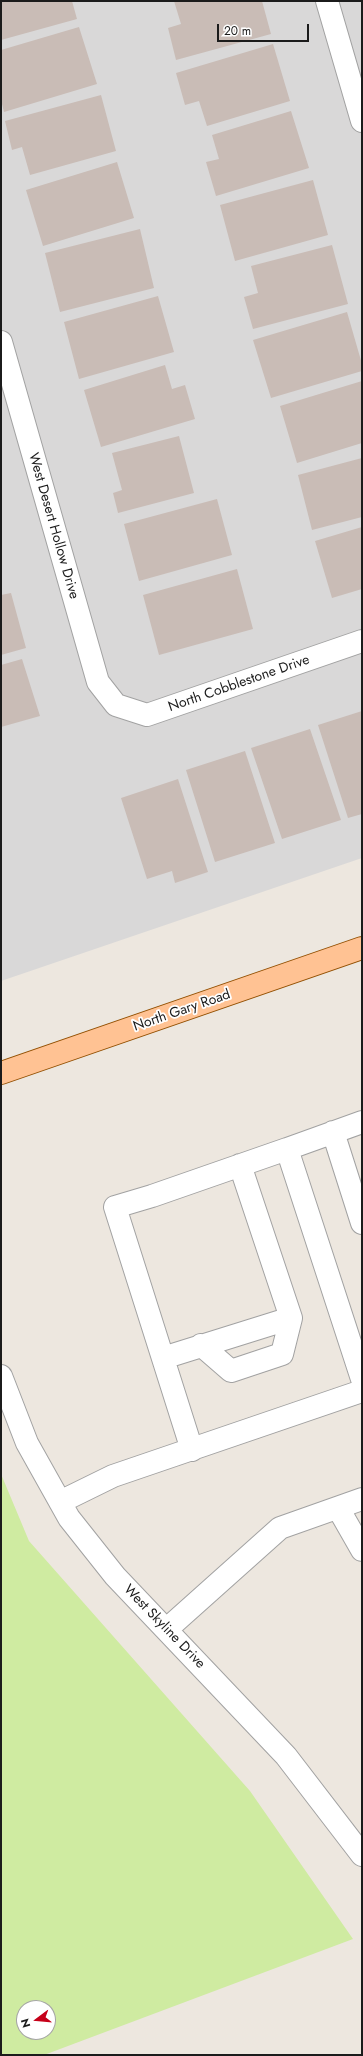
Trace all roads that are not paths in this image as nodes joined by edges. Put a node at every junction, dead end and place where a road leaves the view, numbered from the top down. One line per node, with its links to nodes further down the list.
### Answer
1 (327, 1): 2 (street)
2 (362, 121)
3 (1, 342): 5 (street, West Desert Hollow Drive)
4 (362, 641): 5 (street, North Cobblestone Drive)
5 (116, 705)
6 (362, 948): 7 (main road, North Gary Road)
7 (1, 1073)
8 (362, 1122): 9 (street)
9 (333, 1132): 10 (street); 12 (street)
10 (287, 1149): 11 (street); 17 (street)
11 (240, 1164): 13 (street); 15 (street)
12 (362, 1223)
13 (290, 1318): 14 (street); 14 (street)
14 (201, 1345): 15 (street)
15 (163, 1358): 19 (street)
16 (1, 1376): 21 (street, West Skyline Drive)
17 (362, 1379)
18 (362, 1391): 19 (street)
19 (192, 1450): 21 (street)
20 (362, 1499): 22 (street)
21 (60, 1502): 24 (street, West Skyline Drive)
22 (338, 1508): 23 (street); 24 (street)
23 (362, 1550)
24 (168, 1629): 25 (street, West Skyline Drive)
25 (362, 1855)

